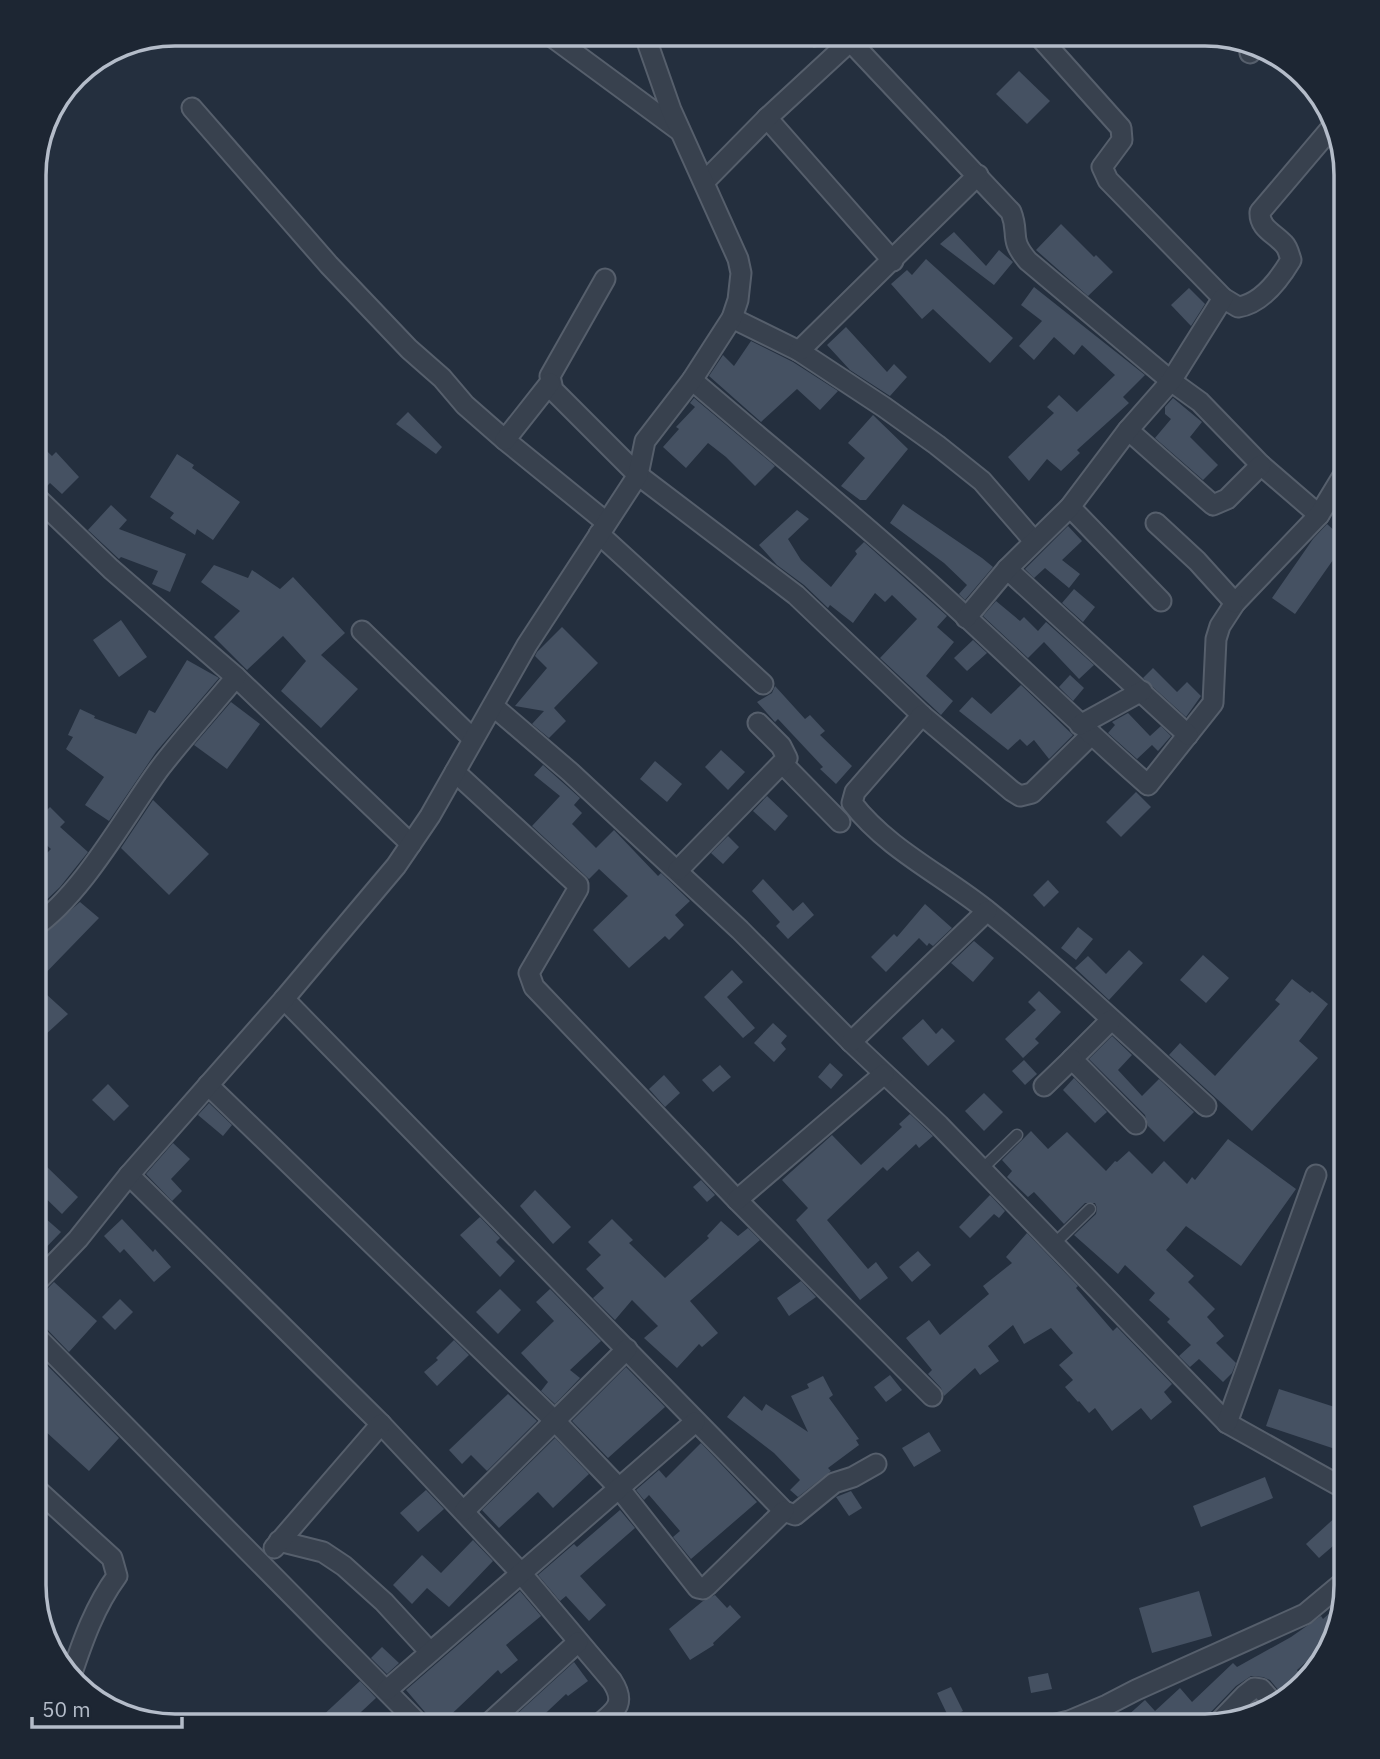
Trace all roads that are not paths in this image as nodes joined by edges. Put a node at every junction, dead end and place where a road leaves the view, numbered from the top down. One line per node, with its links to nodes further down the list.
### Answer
1 (565, 46): 8 (street)
2 (648, 46): 8 (street)
3 (844, 46): 7 (street)
4 (862, 46): 10 (street)
5 (1048, 46): 14 (street)
6 (192, 108): 21 (street)
7 (767, 118): 11 (street); 12 (street)
8 (681, 132): 11 (street)
9 (1328, 132): 14 (street)
10 (978, 175): 12 (street); 18 (street)
11 (704, 183): 15 (street)
12 (893, 261): 16 (street)
13 (605, 279): 19 (street)
14 (1223, 298): 18 (street)
15 (732, 318): 16 (street); 17 (street)
16 (799, 351): 30 (street)
17 (692, 380): 23 (street); 34 (street)
18 (1171, 381): 20 (street); 22 (street)
19 (550, 383): 21 (street); 23 (street)
20 (1128, 430): 22 (street); 26 (street)
21 (505, 440): 29 (street)
22 (1261, 465): 27 (street)
23 (638, 475): 29 (street); 40 (street)
24 (1334, 491): 27 (street)
25 (46, 507): 36 (street)
26 (1070, 507): 30 (street); 32 (street)
27 (1319, 515): 33 (street)
28 (1157, 523): 33 (street)
29 (602, 528): 37 (street); 39 (street)
30 (1034, 541): 31 (street)
31 (1007, 569): 34 (street); 38 (street)
32 (1161, 601)
33 (1235, 603): 43 (street)
34 (966, 618): 42 (street)
35 (362, 631): 44 (street)
36 (236, 677): 48 (street); 51 (street)
37 (763, 684)
38 (1142, 691): 42 (street); 43 (street)
39 (493, 706): 44 (street); 49 (street)
40 (922, 715): 42 (street); 50 (street)
41 (758, 723): 45 (street)
42 (1085, 730): 43 (street)
43 (1188, 735)
44 (472, 738): 46 (street)
45 (783, 764): 47 (street); 49 (street)
46 (455, 772): 48 (street); 65 (street)
47 (840, 822)
48 (411, 844): 52 (street)
49 (678, 870): 54 (street)
50 (987, 911): 53 (street); 54 (street)
51 (46, 919)
52 (284, 999): 57 (street); 70 (street)
53 (1111, 1020): 55 (street); 59 (street)
54 (851, 1042): 56 (street)
55 (1072, 1059): 58 (street); 60 (street)
56 (884, 1074): 62 (street); 65 (street)
57 (208, 1085): 63 (street); 72 (street)
58 (1044, 1086)
59 (1206, 1107)
60 (1136, 1124)
61 (1017, 1135): 62 (lane)
62 (982, 1169): 67 (street)
63 (129, 1175): 68 (street); 75 (street)
64 (1316, 1175): 74 (street)
65 (737, 1200): 71 (street)
66 (1090, 1209): 67 (lane)
67 (1054, 1244): 74 (street)
68 (46, 1272)
69 (46, 1346): 83 (street)
70 (627, 1349): 72 (street); 73 (street)
71 (932, 1396)
72 (555, 1422): 78 (street); 80 (street)
73 (695, 1422): 78 (street); 81 (street)
74 (1227, 1423): 77 (street)
75 (381, 1424): 80 (street); 82 (street)
76 (876, 1464): 81 (street)
77 (1334, 1483)
78 (619, 1488): 81 (street); 84 (street)
79 (46, 1498): 88 (street)
80 (464, 1511): 84 (street)
81 (784, 1511)
82 (279, 1541): 83 (street); 87 (street)
83 (261, 1562): 89 (street)
84 (520, 1572): 86 (street); 87 (street)
85 (1334, 1590): 95 (street)
86 (578, 1642): 93 (street); 94 (street)
87 (430, 1652): 89 (street)
88 (74, 1666)
89 (387, 1690): 92 (street)
90 (1268, 1697): 91 (street)
91 (1230, 1711)
92 (410, 1714)
93 (499, 1714)
94 (611, 1714)
95 (1086, 1714)

